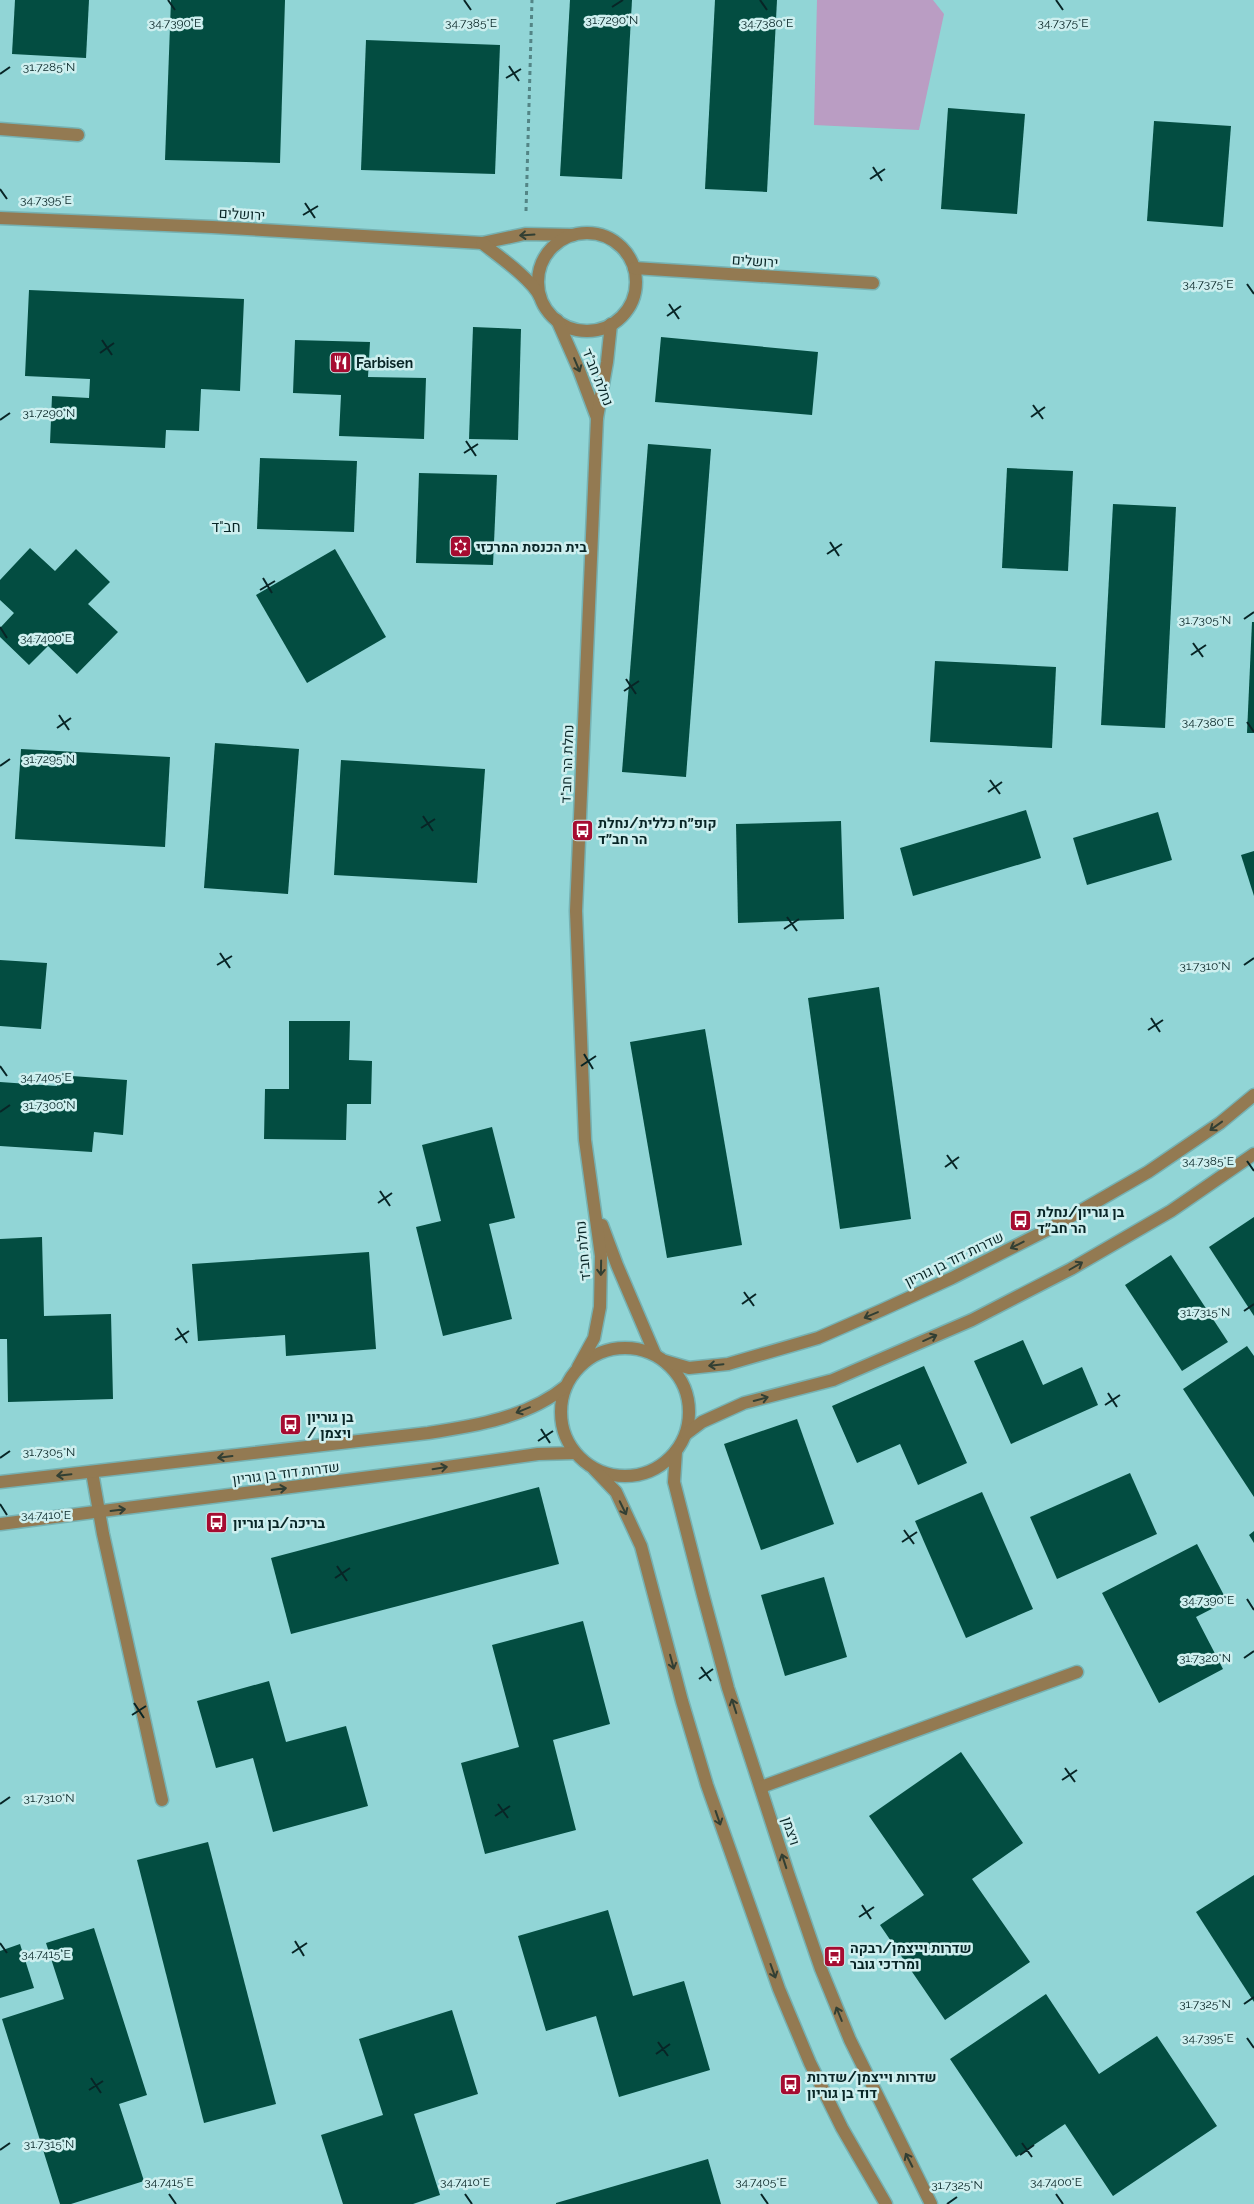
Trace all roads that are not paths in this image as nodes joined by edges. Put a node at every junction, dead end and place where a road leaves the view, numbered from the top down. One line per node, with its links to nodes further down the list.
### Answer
1 (0, 129): 2 (street)
2 (78, 135)
3 (0, 218): 5 (street, ירושלים)
4 (573, 235): 5 (street, ירושלים, one-way to 5); 6 (street); 8 (street)
5 (482, 243): 8 (street)
6 (634, 268): 7 (street, ירושלים); 10 (street)
7 (873, 283)
8 (543, 303): 9 (street)
9 (557, 320): 10 (street); 11 (street, נחלת חב"ד, one-way to 11)
10 (611, 324): 11 (street, נחלת חב"ד)
11 (597, 418): 14 (street, נחלת הר חב"ד)
12 (1254, 1095): 15 (street, שדרות דוד בן גוריון, one-way to 15)
13 (1254, 1154): 18 (street, one-way to 13)
14 (593, 1202): 15 (street, נחלת חב"ד); 16 (street, נחלת חב"ד, one-way to 16)
15 (660, 1358): 16 (street); 18 (street)
16 (578, 1367): 17 (street)
17 (566, 1386): 20 (street); 22 (street, שדרות דוד בן גוריון, one-way to 22)
18 (686, 1434): 19 (street)
19 (676, 1451): 21 (street); 27 (street, ויצמן, one-way to 19)
20 (576, 1453): 21 (street); 24 (street, שדרות דוד בן גוריון, one-way to 20)
21 (594, 1469): 29 (street, one-way to 29)
22 (92, 1472): 23 (street, שדרות דוד בן גוריון, one-way to 23); 24 (street)
23 (0, 1482)
24 (98, 1513): 25 (street, שדרות דוד בן גוריון); 28 (street)
25 (0, 1524)
26 (1077, 1672): 27 (street)
27 (761, 1787): 30 (street, ויצמן, one-way to 27)
28 (162, 1800)
29 (886, 2204)
30 (931, 2204)

